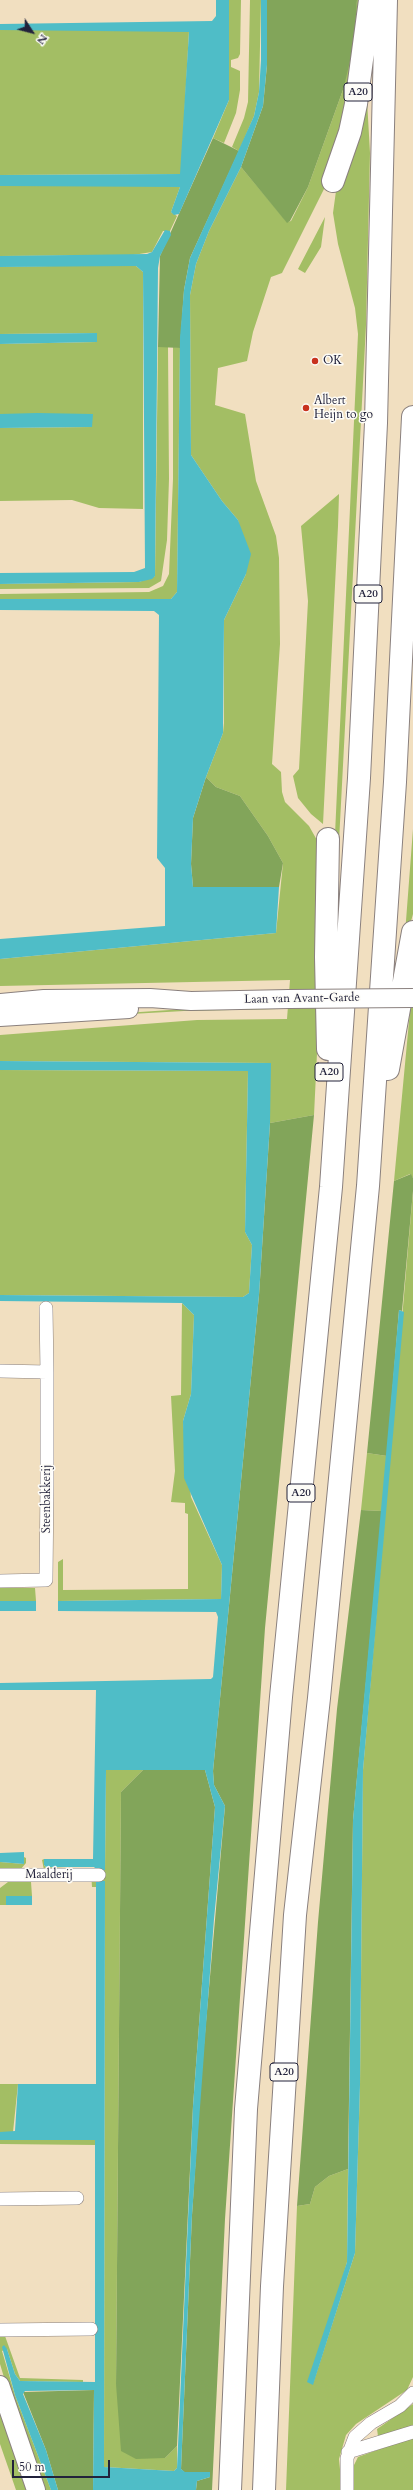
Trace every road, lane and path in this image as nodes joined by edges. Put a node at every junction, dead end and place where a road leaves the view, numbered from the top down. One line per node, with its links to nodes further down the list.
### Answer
1 (370, 0): 3 (highway, A20)
2 (386, 0): 12 (highway, A20)
3 (333, 181)
4 (413, 417): 11 (highway, A20)
5 (328, 839): 12 (highway, A20)
6 (413, 932): 11 (highway, A20)
7 (413, 998): 8 (main road, Laan van Avant-Garde, bridge)
8 (191, 1000): 9 (main road, Laan van Avant-Garde); 10 (main road, Laan van Avant-Garde)
9 (0, 1003)
10 (0, 1017)
11 (368, 1186): 29 (highway, A20)
12 (332, 1188): 28 (highway, A20)
13 (46, 1308): 15 (street, Steenbakkerij)
14 (0, 1371): 15 (street)
15 (47, 1372): 16 (street, Steenbakkerij)
16 (0, 1581)
17 (99, 1875): 18 (street, Maalderij)
18 (0, 1876)
19 (77, 2198): 20 (street)
20 (0, 2199)
21 (91, 2329): 22 (street)
22 (0, 2330)
23 (0, 2385): 27 (main road)
24 (413, 2393): 26 (street)
25 (413, 2432): 26 (street)
26 (348, 2452): 30 (street)
27 (36, 2490)
28 (230, 2490)
29 (264, 2490)
30 (347, 2490)

